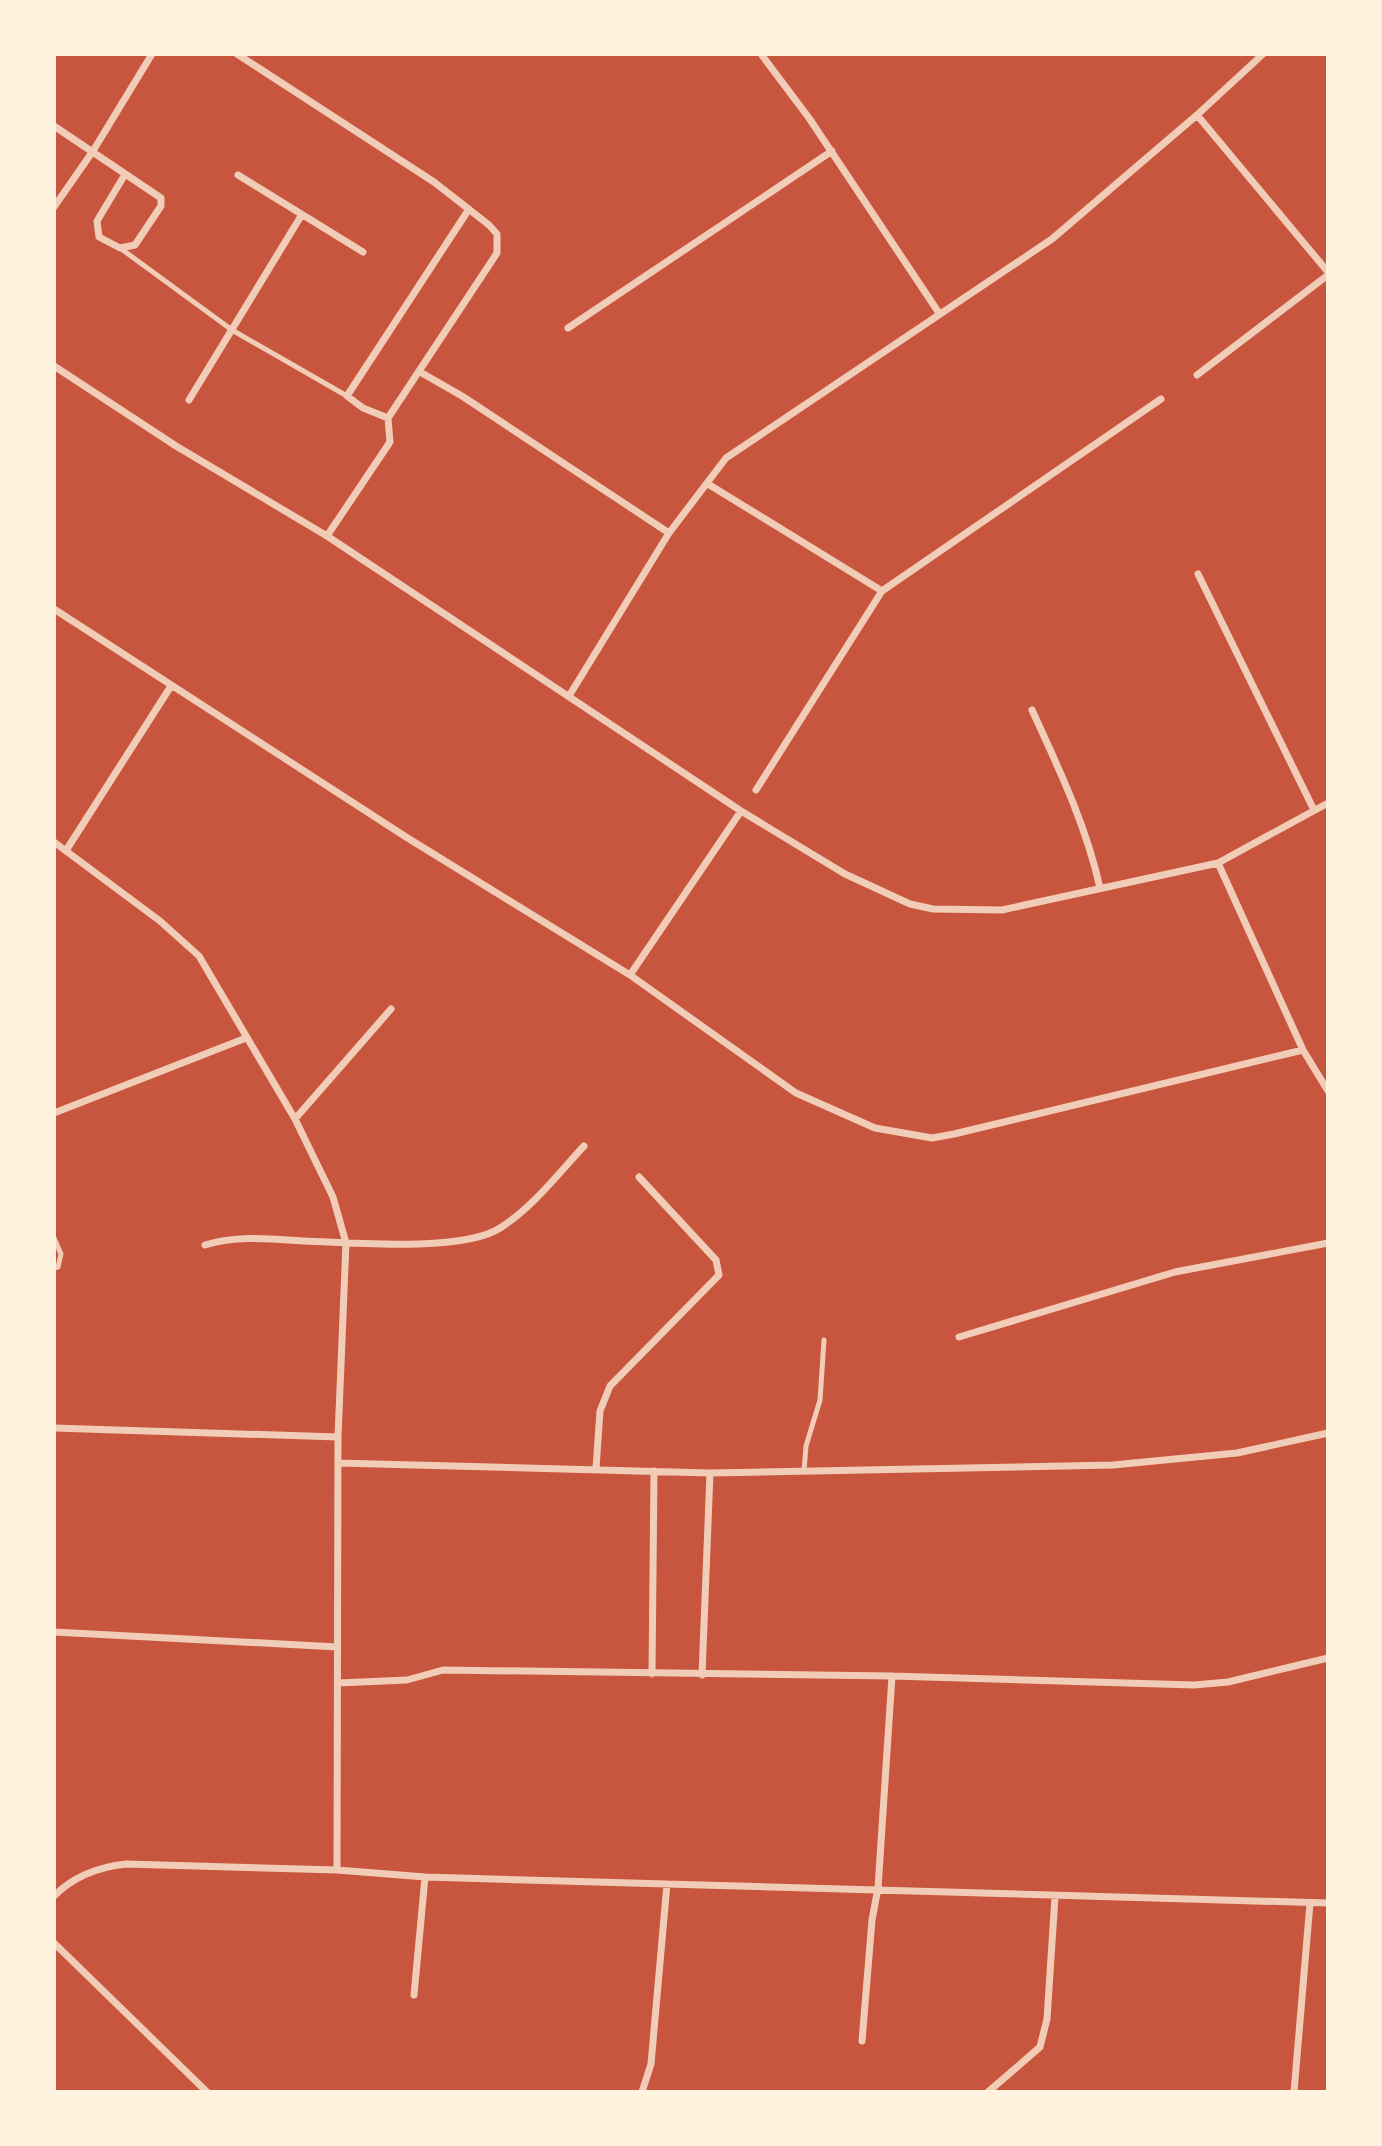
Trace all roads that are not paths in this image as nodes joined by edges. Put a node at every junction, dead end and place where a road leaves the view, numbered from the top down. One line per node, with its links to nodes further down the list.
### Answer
1 (152, 54): 7 (street)
2 (237, 54): 12 (street)
3 (761, 54): 8 (street)
4 (1263, 54): 5 (street)
5 (1197, 115): 16 (street); 17 (street)
6 (54, 126): 7 (street)
7 (93, 151): 10 (street); 11 (street)
8 (832, 151): 17 (street); 18 (street)
9 (238, 175): 13 (street)
10 (124, 176): 14 (street); 14 (street)
11 (54, 207)
12 (468, 209): 21 (street); 23 (street)
13 (301, 216): 15 (street); 19 (street)
14 (120, 248): 19 (lane)
15 (363, 253)
16 (1328, 274): 22 (street)
17 (939, 313): 27 (street)
18 (568, 328)
19 (232, 330): 23 (lane); 25 (street)
20 (54, 366): 29 (street)
21 (420, 372): 26 (street); 28 (street)
22 (1197, 375)
23 (347, 396): 26 (street)
24 (1161, 399): 31 (street)
25 (189, 400)
26 (388, 418): 29 (street)
27 (708, 484): 28 (street); 31 (street)
28 (669, 533): 34 (street)
29 (327, 536): 34 (street)
30 (1198, 574): 38 (street)
31 (882, 590): 36 (street)
32 (54, 609): 33 (street)
33 (172, 685): 41 (street); 44 (street)
34 (569, 696): 39 (street)
35 (1032, 710): 43 (street)
36 (756, 790)
37 (1328, 803): 38 (street)
38 (1313, 808): 42 (street)
39 (741, 811): 43 (street); 44 (street)
40 (54, 842): 41 (street)
41 (67, 849): 46 (street)
42 (1218, 863): 43 (street); 47 (street)
43 (1100, 888)
44 (631, 975): 47 (street)
45 (391, 1009): 50 (street)
46 (246, 1038): 49 (street); 50 (street)
47 (1303, 1050): 48 (street)
48 (1328, 1090)
49 (54, 1113)
50 (295, 1119): 54 (street)
51 (584, 1146): 54 (street)
52 (639, 1177): 64 (street)
53 (54, 1238): 57 (lane)
54 (346, 1243): 56 (street); 62 (street)
55 (1328, 1243): 58 (street)
56 (205, 1245)
57 (54, 1268)
58 (959, 1337)
59 (824, 1340): 66 (lane)
60 (54, 1428): 62 (street)
61 (1328, 1433): 66 (street)
62 (338, 1437): 63 (street)
63 (338, 1463): 64 (street); 69 (street)
64 (596, 1468): 65 (street)
65 (654, 1471): 67 (street); 71 (street)
66 (804, 1471): 67 (street)
67 (710, 1473): 72 (street)
68 (54, 1632): 69 (street)
69 (337, 1647): 74 (street)
70 (1328, 1658): 73 (street)
71 (652, 1674): 72 (street); 74 (street)
72 (702, 1675): 73 (street)
73 (892, 1676): 78 (street)
74 (338, 1684): 75 (street)
75 (337, 1870): 76 (street); 79 (street)
76 (425, 1877): 77 (street); 84 (street)
77 (667, 1884): 78 (street); 87 (street)
78 (878, 1888): 80 (street); 85 (street)
79 (54, 1896)
80 (1055, 1897): 81 (street); 88 (street)
81 (1310, 1903): 82 (street); 89 (street)
82 (1328, 1903)
83 (54, 1943): 86 (street)
84 (414, 1995)
85 (862, 2041)
86 (207, 2092)
87 (642, 2092)
88 (988, 2092)
89 (1294, 2092)

